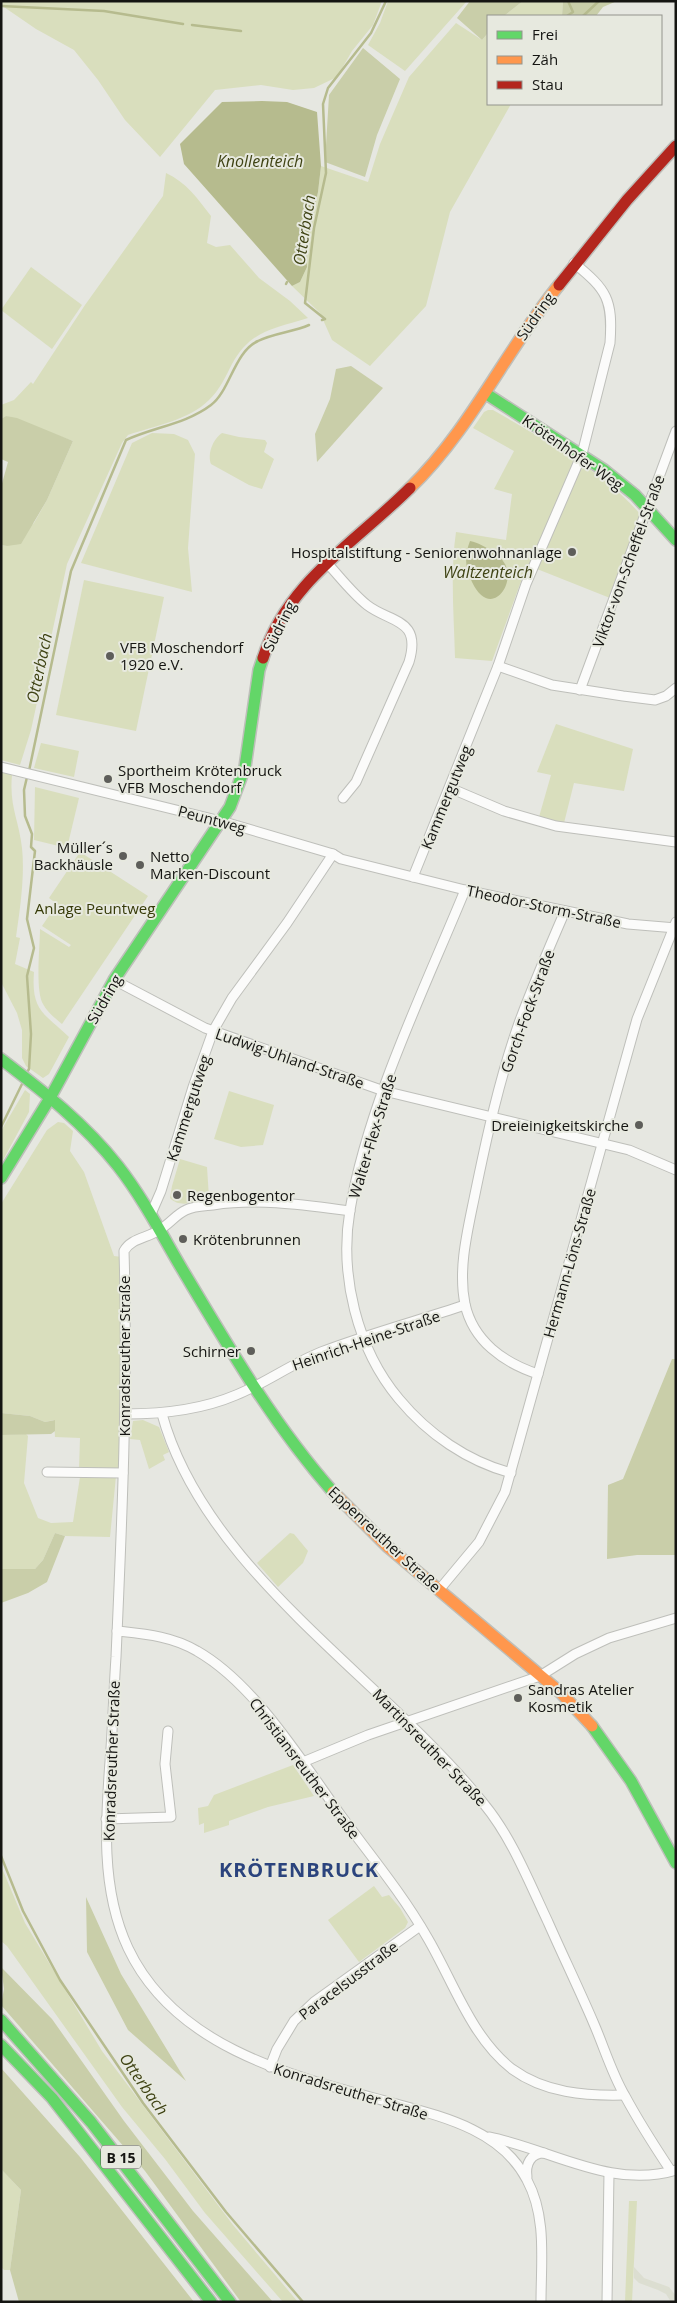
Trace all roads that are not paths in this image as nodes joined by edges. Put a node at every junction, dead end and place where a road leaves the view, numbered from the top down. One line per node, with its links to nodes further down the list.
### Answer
1 (676, 146): 2 (main road, Südring)
2 (574, 263): 3 (main road, Südring); 5 (street, Kammergutweg)
3 (485, 393): 5 (main road, Krötenhofer Weg); 8 (main road, Südring)
4 (676, 431): 6 (street, Viktor-von-Scheffel-Straße)
5 (582, 454): 6 (main road, Krötenhofer Weg); 9 (street, Kammergutweg)
6 (647, 511): 7 (main road, Krötenhofer Weg); 11 (street, Viktor-von-Scheffel-Straße)
7 (676, 540)
8 (327, 563): 14 (street); 15 (main road, Südring)
9 (498, 666): 11 (street); 13 (street, Kammergutweg)
10 (676, 688): 11 (street)
11 (580, 690)
12 (1, 767): 15 (street, Peuntweg)
13 (450, 788): 16 (street); 18 (street, Kammergutweg)
14 (344, 798)
15 (221, 821): 17 (street, Peuntweg); 22 (main road, Südring)
16 (676, 842)
17 (334, 854): 18 (street); 23 (street, Kammergutweg)
18 (413, 877): 19 (street, Theodor-Storm-Straße)
19 (465, 890): 20 (street, Theodor-Storm-Straße); 25 (street, Walter-Flex-Straße)
20 (565, 911): 21 (street, Theodor-Storm-Straße); 27 (street, Gorch-Fock-Straße)
21 (675, 926): 28 (street, Hermann-Löns-Straße)
22 (114, 980): 23 (street, Ludwig-Uhland-Straße); 26 (main road, Südring)
23 (213, 1031): 25 (street, Ludwig-Uhland-Straße); 32 (street, Kammergutweg)
24 (4, 1061): 26 (main road, Eppenreuther Straße)
25 (384, 1091): 27 (street, Ludwig-Uhland-Straße); 31 (street, Walter-Flex-Straße)
26 (50, 1098): 30 (main road, Südring); 32 (main road, Eppenreuther Straße)
27 (493, 1118): 28 (street, Ludwig-Uhland-Straße); 34 (street, Gorch-Fock-Straße)
28 (602, 1144): 29 (street, Ludwig-Uhland-Straße); 36 (street, Hermann-Löns-Straße)
29 (676, 1170)
30 (1, 1178)
31 (350, 1211): 33 (street); 35 (street, Walter-Flex-Straße)
32 (151, 1214): 33 (main road, Eppenreuther Straße)
33 (160, 1230): 37 (main road, Eppenreuther Straße); 38 (street, Konradsreuther Straße)
34 (466, 1305): 35 (street, Heinrich-Heine-Straße); 36 (street, Gorch-Fock-Straße)
35 (364, 1338): 37 (street, Heinrich-Heine-Straße); 42 (street, Walter-Flex-Straße)
36 (538, 1374): 42 (street, Hermann-Löns-Straße)
37 (253, 1388): 39 (street, Heinrich-Heine-Straße); 43 (main road, Eppenreuther Straße)
38 (125, 1414): 39 (street, Heinrich-Heine-Straße); 41 (street, Konradsreuther Straße)
39 (162, 1414): 47 (street, Martinsreuther Straße)
40 (47, 1472): 41 (street)
41 (123, 1473): 45 (street, Konradsreuther Straße)
42 (511, 1473): 43 (street, Hermann-Löns-Straße)
43 (439, 1590): 46 (main road, Eppenreuther Straße)
44 (676, 1618): 46 (street)
45 (117, 1631): 49 (street, Christiansreuther Straße); 50 (street, Konradsreuther Straße)
46 (540, 1676): 47 (street); 51 (main road, Eppenreuther Straße)
47 (408, 1722): 49 (street); 56 (street, Martinsreuther Straße)
48 (168, 1731): 50 (street)
49 (303, 1762): 52 (street, Christiansreuther Straße)
50 (106, 1819): 55 (street, Konradsreuther Straße)
51 (676, 1863)
52 (420, 1926): 55 (street, Paracelsusstraße); 56 (street, Christiansreuther Straße)
53 (1, 2020): 63 (main road, B 15)
54 (1, 2045): 62 (main road, B 15)
55 (270, 2067): 57 (street, Konradsreuther Straße)
56 (624, 2095): 59 (street, Martinsreuther Straße)
57 (488, 2137): 58 (street); 61 (street, Konradsreuther Straße)
58 (549, 2154): 60 (street); 61 (street)
59 (674, 2170): 60 (street)
60 (608, 2173): 65 (street)
61 (527, 2179): 64 (street, Konradsreuther Straße)
62 (211, 2302)
63 (230, 2302)
64 (541, 2302)
65 (607, 2302)

